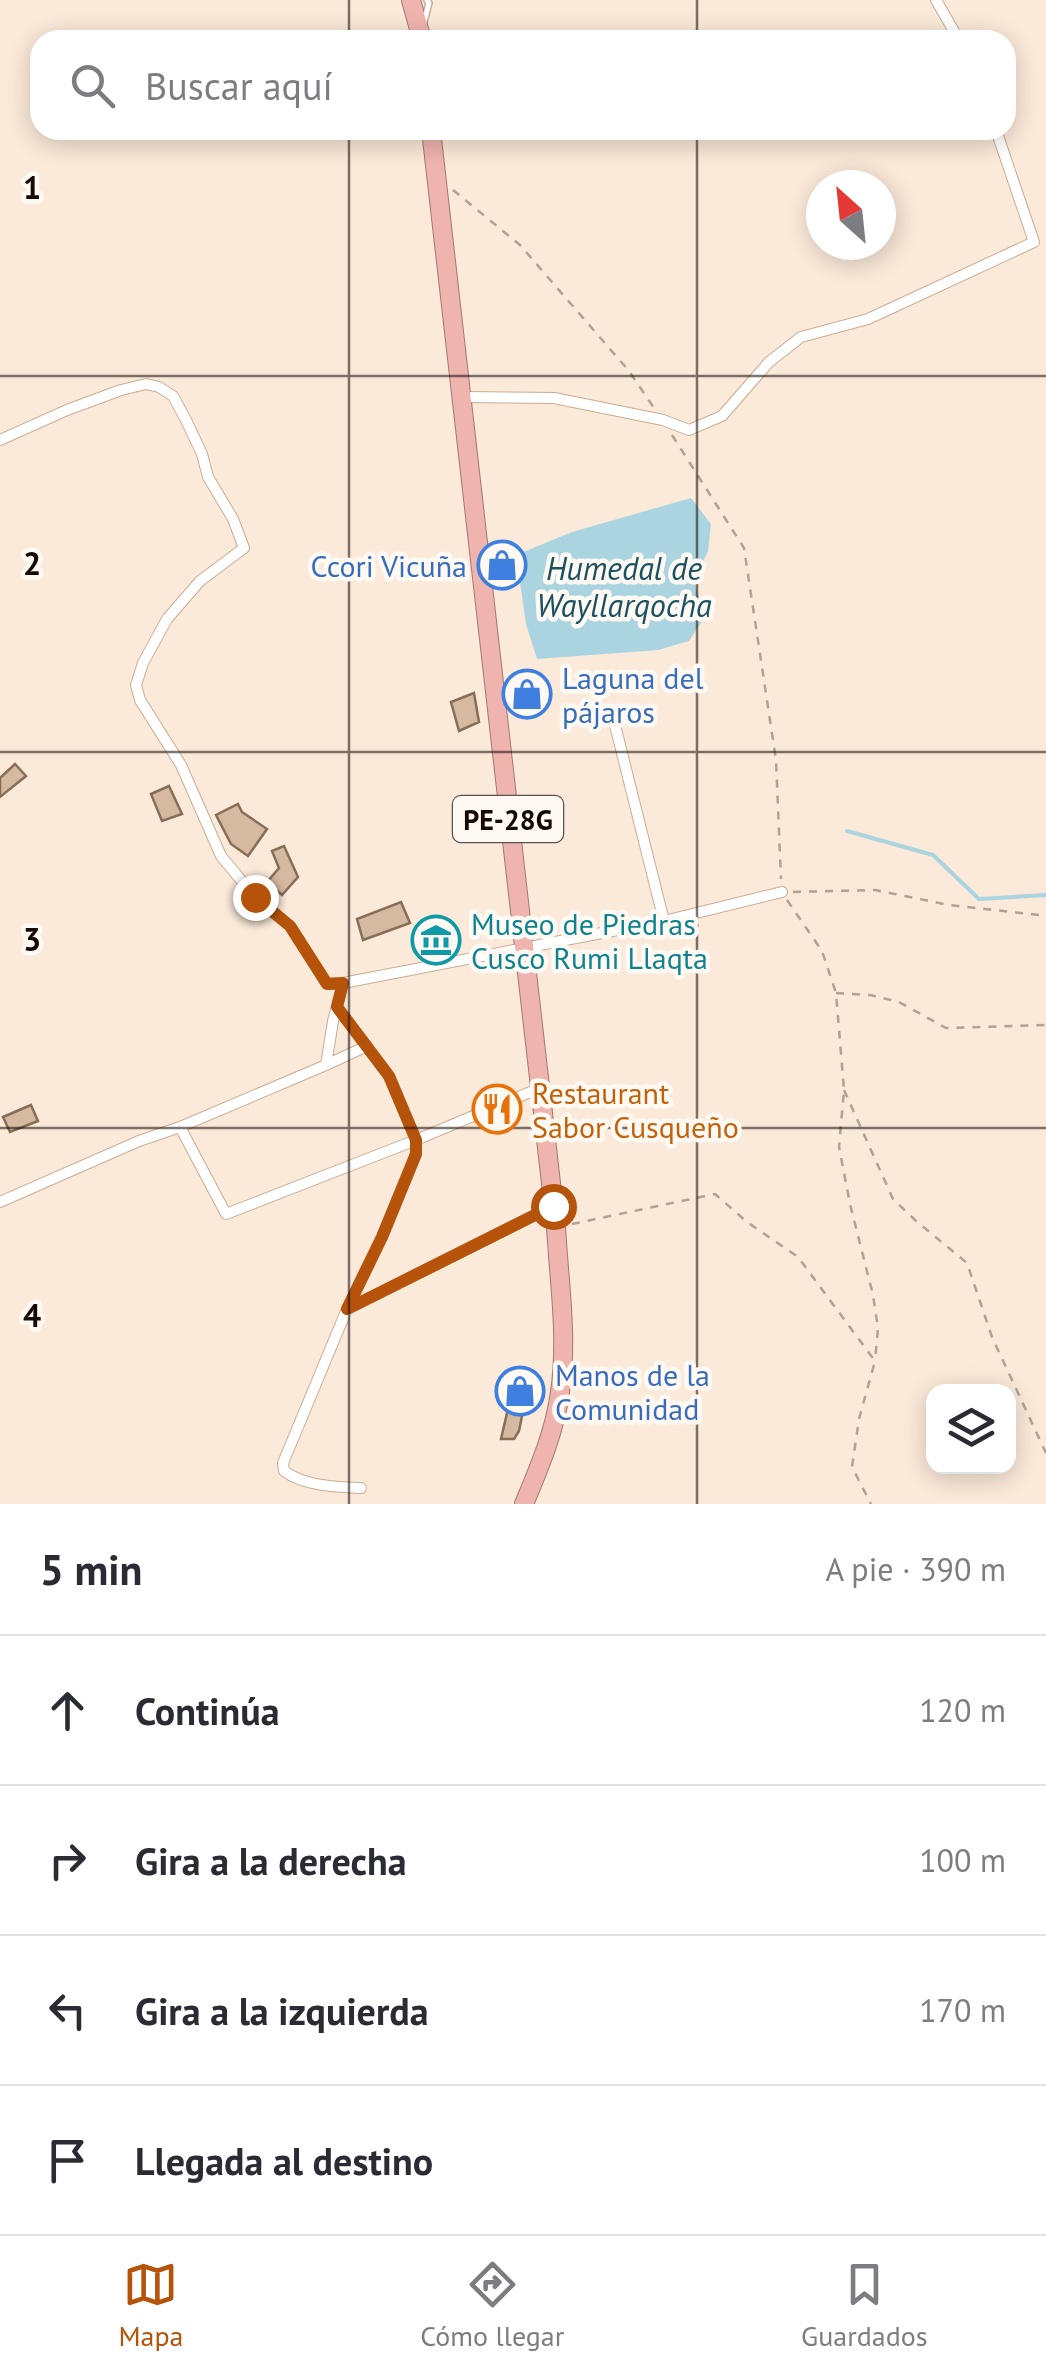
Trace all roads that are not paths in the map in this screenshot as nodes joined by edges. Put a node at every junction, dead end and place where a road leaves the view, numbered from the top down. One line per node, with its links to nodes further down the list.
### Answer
1 (411, 0): 4 (highway)
2 (427, 0): 5 (lane)
3 (936, 0): 6 (street)
4 (419, 30)
5 (423, 30)
6 (952, 30)
7 (433, 140): 9 (highway, PE-28G)
8 (999, 140): 9 (street)
9 (462, 397): 14 (highway, PE-28G)
10 (0, 440): 15 (street)
11 (615, 724): 13 (street)
12 (782, 892): 13 (street)
13 (664, 921): 14 (street)
14 (523, 947): 15 (street); 19 (highway, PE-28G)
15 (343, 983): 16 (street)
16 (337, 1007): 17 (street); 18 (street)
17 (367, 1046): 18 (street); 21 (street)
18 (326, 1065): 20 (street)
19 (540, 1088): 21 (street); 23 (highway, PE-28G)
20 (180, 1127): 21 (street); 22 (street)
21 (416, 1140): 24 (street)
22 (0, 1202)
23 (553, 1206): 24 (street); 26 (highway, PE-28G)
24 (347, 1309): 25 (street)
25 (360, 1488)
26 (524, 1504)

